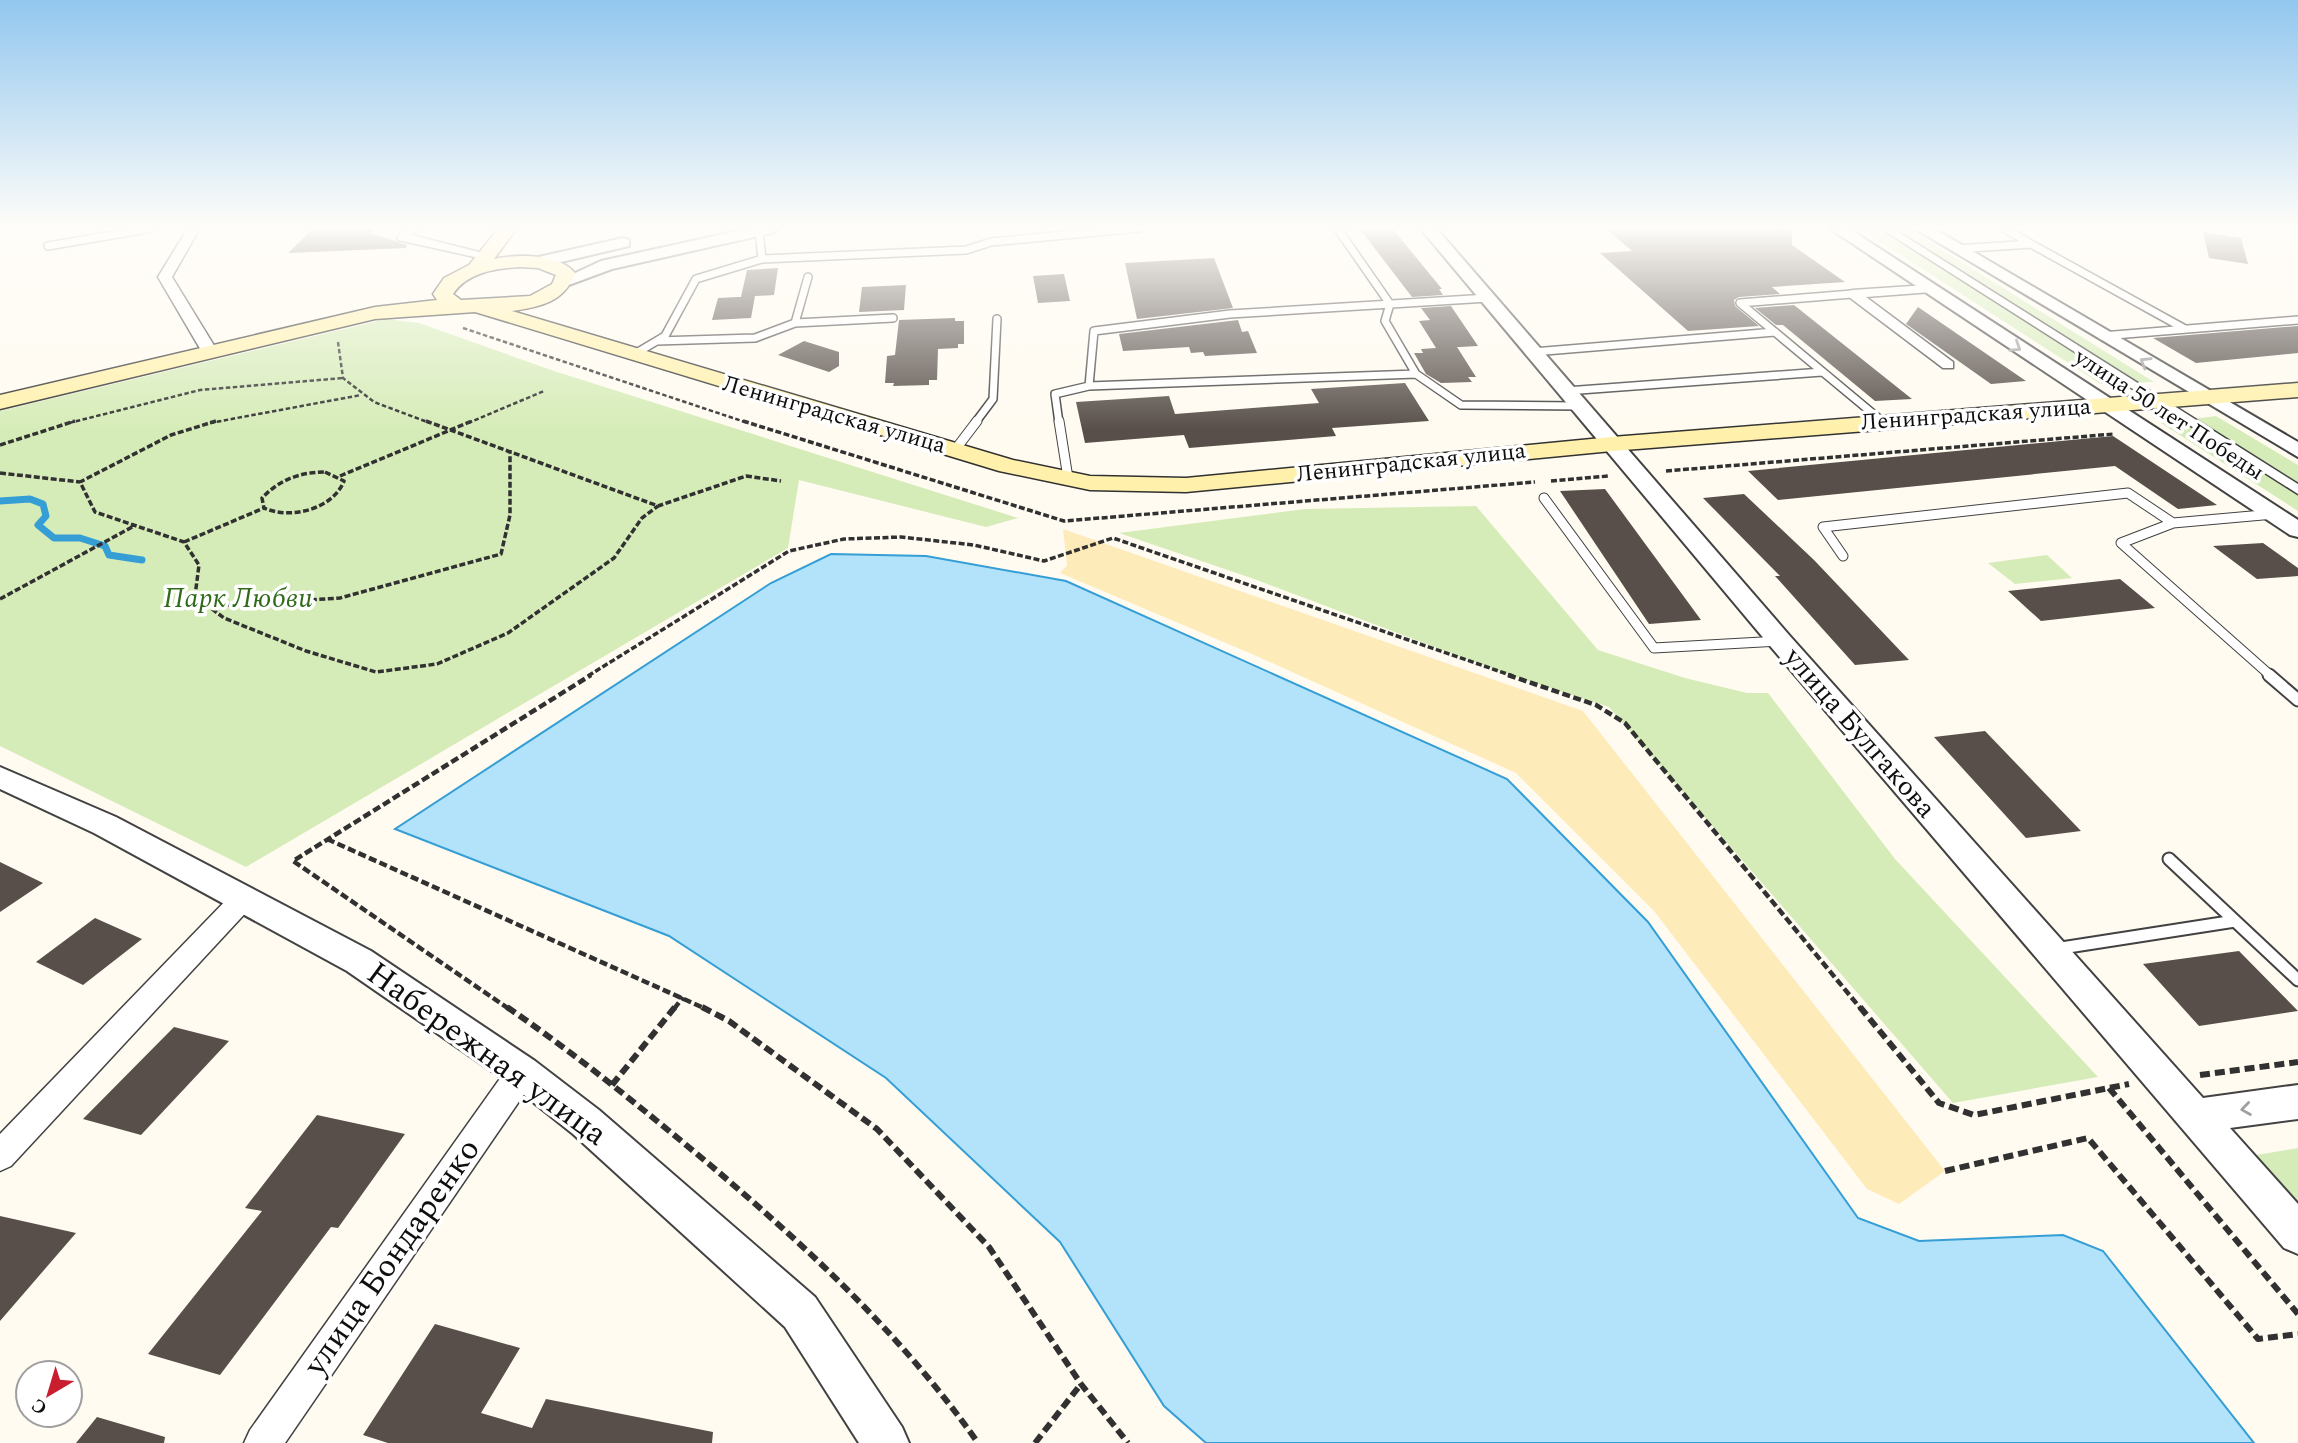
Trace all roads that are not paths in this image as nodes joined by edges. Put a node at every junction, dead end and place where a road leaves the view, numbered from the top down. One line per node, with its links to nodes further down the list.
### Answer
1 (176, 295): 30 (street)
2 (420, 295): 20 (main road)
3 (444, 295): 18 (main road)
4 (541, 295): 19 (main road)
5 (553, 295): 25 (main road)
6 (687, 295): 29 (lane)
7 (803, 295): 24 (lane)
8 (1384, 295): 17 (lane)
9 (1486, 295): 16 (street, улица Булгакова)
10 (1835, 295): 27 (lane)
11 (1854, 295): 33 (street)
12 (1937, 295): 42 (street, улица 50 лет Победы, one-way to 42)
13 (1991, 295): 40 (street)
14 (2033, 295): 28 (street, улица 50 лет Победы)
15 (2124, 295): 26 (lane)
16 (1488, 298): 17 (lane); 31 (street, улица Булгакова)
17 (1390, 304): 35 (lane); 36 (lane)
18 (456, 305): 19 (main road); 20 (main road)
19 (482, 308): 25 (main road, Ленинградская улица)
20 (375, 313): 30 (main road)
21 (893, 318): 24 (lane)
22 (997, 319): 45 (lane)
23 (2298, 320): 26 (lane)
24 (795, 323): 29 (lane)
25 (544, 329): 32 (main road, Ленинградская улица)
26 (2186, 330): 28 (lane)
27 (1775, 332): 31 (lane); 34 (lane)
28 (2102, 337): 38 (street, улица 50 лет Победы, one-way to 28)
29 (657, 341): 32 (lane)
30 (210, 352): 41 (main road)
31 (1533, 352): 39 (street, улица Булгакова)
32 (633, 355): 45 (main road, Ленинградская улица)
33 (1948, 365)
34 (1822, 372): 39 (lane); 43 (lane)
35 (1416, 374): 36 (lane); 39 (lane)
36 (1089, 386): 47 (lane)
37 (2298, 390): 38 (main road, Ленинградская улица)
38 (2204, 397): 40 (main road, Ленинградская улица); 46 (street, улица 50 лет Победы)
39 (1573, 398): 44 (street, улица Булгакова)
40 (2156, 400): 42 (main road, Ленинградская улица); 48 (street)
41 (0, 402)
42 (2105, 405): 43 (main road, Ленинградская улица); 50 (street, улица 50 лет Победы)
43 (1883, 422): 44 (main road, Ленинградская улица)
44 (1612, 444): 47 (main road, Ленинградская улица); 54 (street, улица Булгакова)
45 (955, 450): 47 (main road, Ленинградская улица)
46 (2298, 451)
47 (1068, 478)
48 (2298, 490)
49 (1544, 498): 54 (lane)
50 (2274, 514): 51 (lane); 52 (street, улица 50 лет Победы)
51 (2173, 523): 53 (lane); 55 (lane)
52 (2298, 530)
53 (1843, 556)
54 (1780, 641): 60 (street, улица Булгакова)
55 (2298, 700)
56 (0, 777): 58 (street, Набережная улица)
57 (2169, 859): 59 (lane)
58 (243, 899): 62 (street, Набережная улица); 65 (street)
59 (2235, 921): 60 (lane); 61 (lane)
60 (2050, 950): 64 (street, улица Булгакова)
61 (2298, 980)
62 (522, 1072): 67 (street, улица Бондаренко); 68 (street, Набережная улица)
63 (2298, 1102): 64 (street, one-way to 64)
64 (2195, 1116): 66 (street, улица Булгакова)
65 (0, 1156)
66 (2298, 1234)
67 (263, 1443)
68 (886, 1443)

